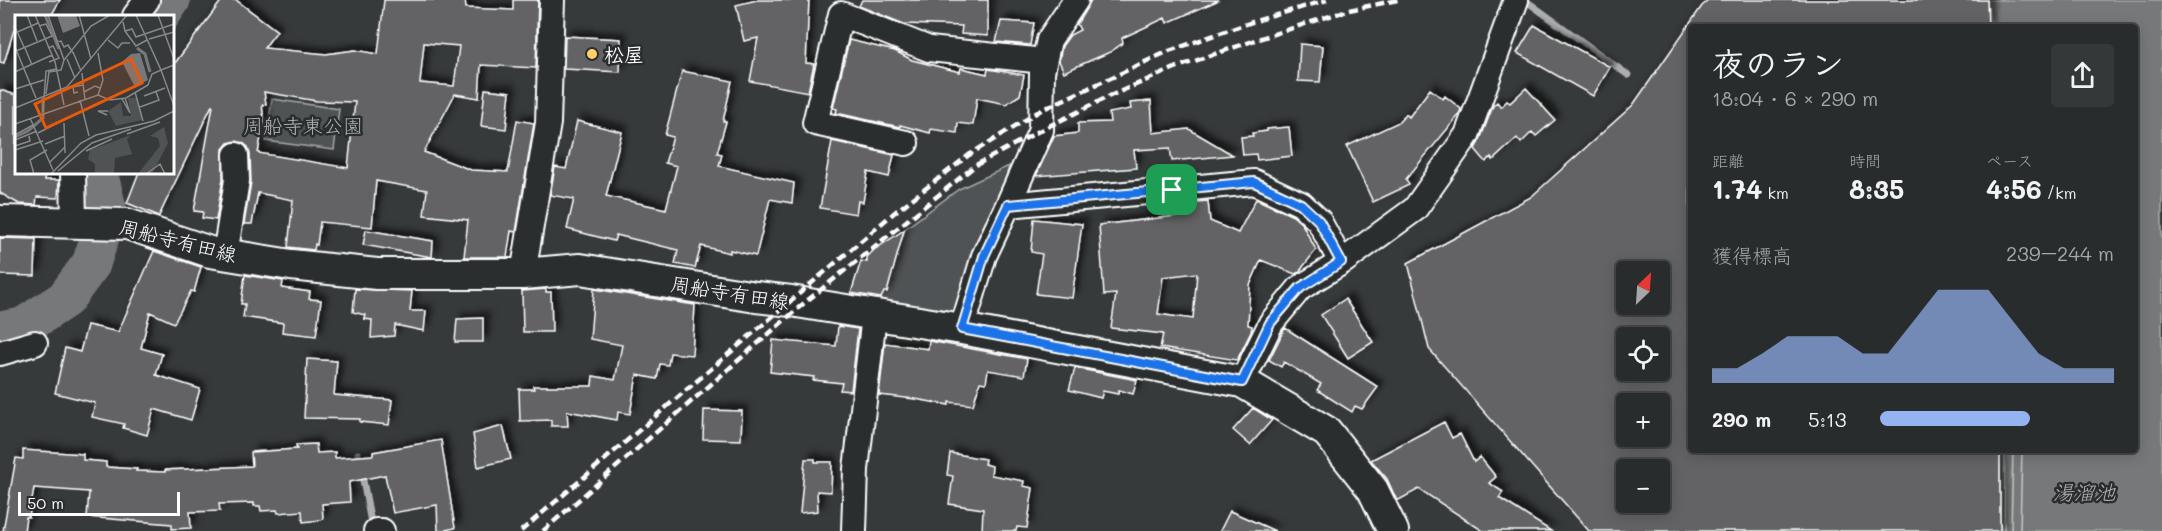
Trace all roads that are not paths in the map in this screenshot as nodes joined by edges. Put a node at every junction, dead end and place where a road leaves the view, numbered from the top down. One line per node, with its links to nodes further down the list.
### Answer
1 (147, 0): 5 (street)
2 (552, 0): 15 (street)
3 (1076, 0): 6 (street)
4 (1516, 0): 14 (street)
5 (136, 15)
6 (1044, 61): 7 (street); 10 (street)
7 (906, 142)
8 (236, 155): 13 (street)
9 (73, 174): 12 (street)
10 (1008, 205): 14 (street); 17 (street)
11 (0, 221): 12 (main road, 周船寺有田線)
12 (74, 222): 13 (main road, 周船寺有田線)
13 (225, 255): 15 (main road, 周船寺有田線)
14 (1341, 262): 20 (street)
15 (524, 274): 16 (main road, 周船寺有田線)
16 (874, 316): 17 (main road, 周船寺有田線); 23 (street)
17 (962, 329): 20 (main road, 周船寺有田線)
18 (35, 343): 19 (street)
19 (0, 353)
20 (1242, 382): 24 (main road, 周船寺有田線)
21 (376, 531): 22 (street)
22 (382, 531)
23 (854, 531)
24 (1393, 531)

